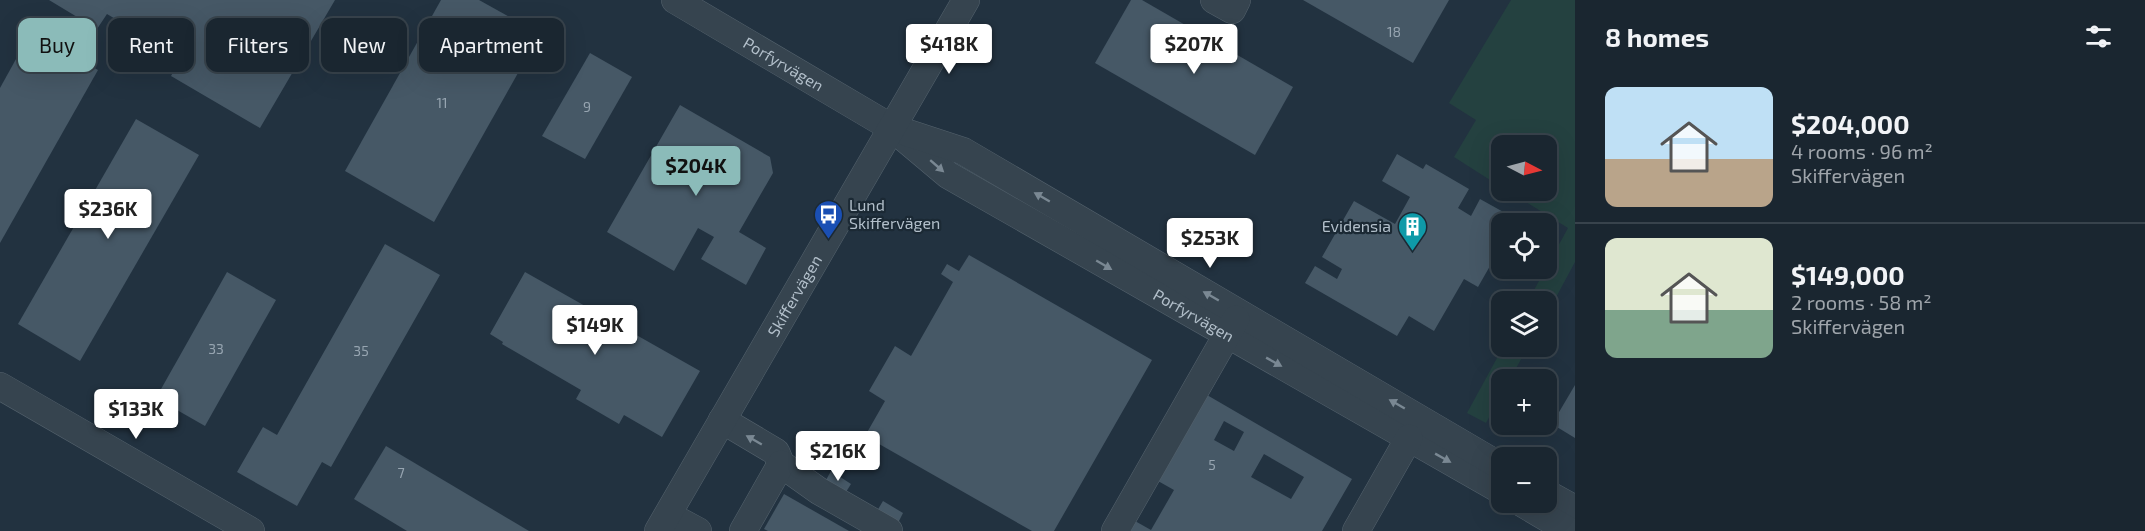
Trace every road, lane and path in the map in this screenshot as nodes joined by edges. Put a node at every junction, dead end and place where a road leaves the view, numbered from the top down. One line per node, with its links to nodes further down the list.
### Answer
1 (675, 0): 5 (street, Porfyrvägen)
2 (966, 0): 5 (street, Skiffervägen)
3 (1214, 0): 4 (street)
4 (1237, 0)
5 (892, 128): 6 (street, Porfyrvägen); 8 (street, Skiffervägen)
6 (1233, 324): 9 (street, Porfyrvägen, one-way to 9); 10 (street, Porfyrvägen, one-way to 6); 21 (street)
7 (0, 386): 17 (street)
8 (722, 420): 11 (street, one-way to 8); 16 (street, Skiffervägen)
9 (1409, 438): 12 (street, Porfyrvägen, one-way to 12); 22 (street)
10 (1491, 461)
11 (781, 464): 19 (street); 20 (street)
12 (1491, 485)
13 (1557, 499): 14 (street)
14 (1575, 509)
15 (1539, 513): 23 (street)
16 (663, 523): 18 (street)
17 (251, 531)
18 (698, 531)
19 (743, 531)
20 (889, 531)
21 (1115, 531)
22 (1356, 531)
23 (1569, 531)

